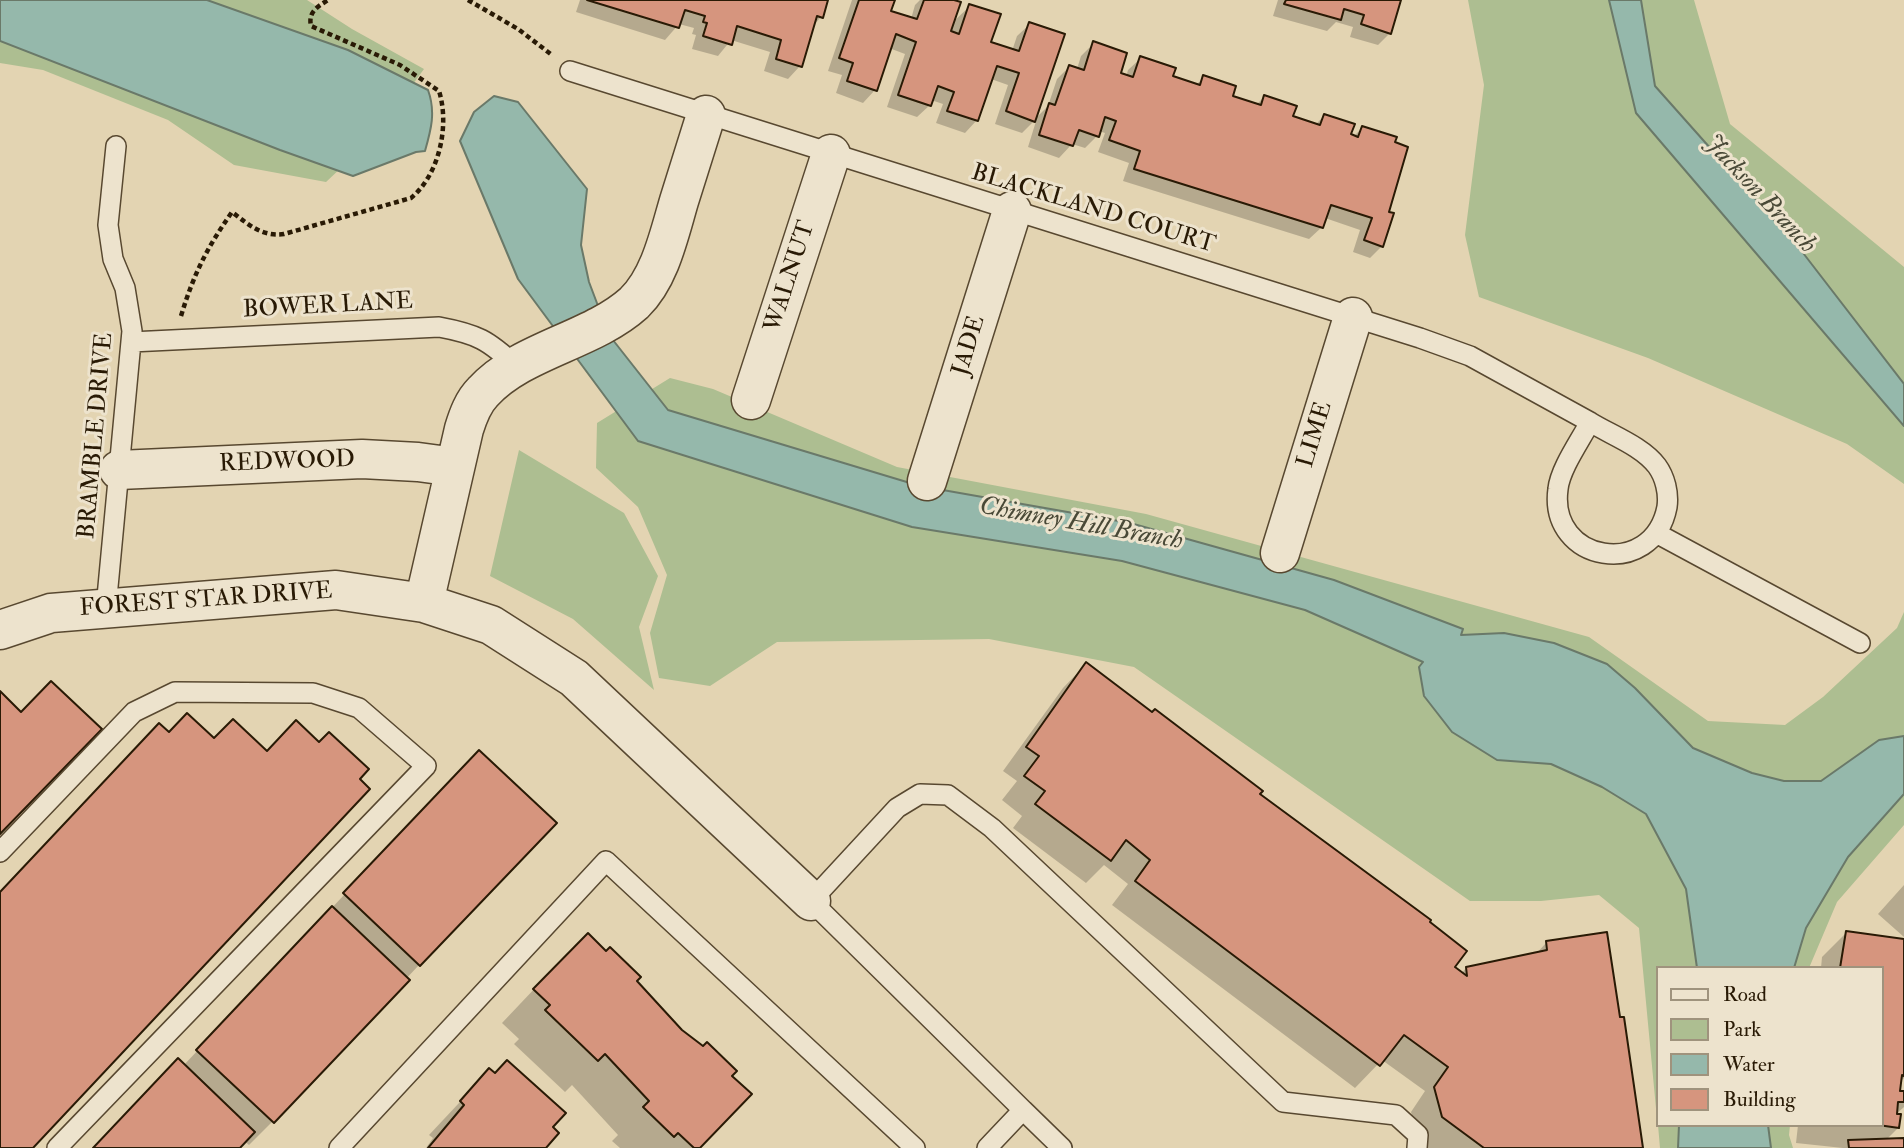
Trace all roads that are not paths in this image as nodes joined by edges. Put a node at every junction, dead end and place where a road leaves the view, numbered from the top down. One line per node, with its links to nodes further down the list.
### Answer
1 (570, 71): 2 (lane, BLACKLAND COURT)
2 (706, 115): 4 (lane, BLACKLAND COURT); 8 (street)
3 (116, 146): 7 (lane, BRAMBLE DRIVE)
4 (831, 154): 5 (lane, BLACKLAND COURT); 9 (street, WALNUT)
5 (1012, 211): 6 (lane, BLACKLAND COURT); 13 (street, JADE)
6 (1353, 317): 10 (lane, BLACKLAND COURT); 15 (street, LIME)
7 (131, 342): 8 (lane, BOWER LANE); 12 (lane, BRAMBLE DRIVE)
8 (528, 361): 11 (street)
9 (751, 400)
10 (1590, 422): 14 (lane); 14 (lane)
11 (455, 467): 12 (street, REDWOOD); 16 (street)
12 (119, 470): 17 (lane, BRAMBLE DRIVE)
13 (927, 481)
14 (1657, 533): 19 (lane)
15 (1280, 554)
16 (424, 603): 17 (street, FOREST STAR DRIVE); 21 (street, FOREST STAR DRIVE)
17 (106, 608): 18 (street, FOREST STAR DRIVE)
18 (0, 631)
19 (1860, 643)
20 (0, 852): 23 (lane)
21 (811, 901): 22 (lane); 28 (lane)
22 (1023, 1110): 26 (lane); 27 (lane)
23 (57, 1148)
24 (339, 1148): 25 (lane)
25 (915, 1148)
26 (987, 1148)
27 (1062, 1148)
28 (1417, 1148)

